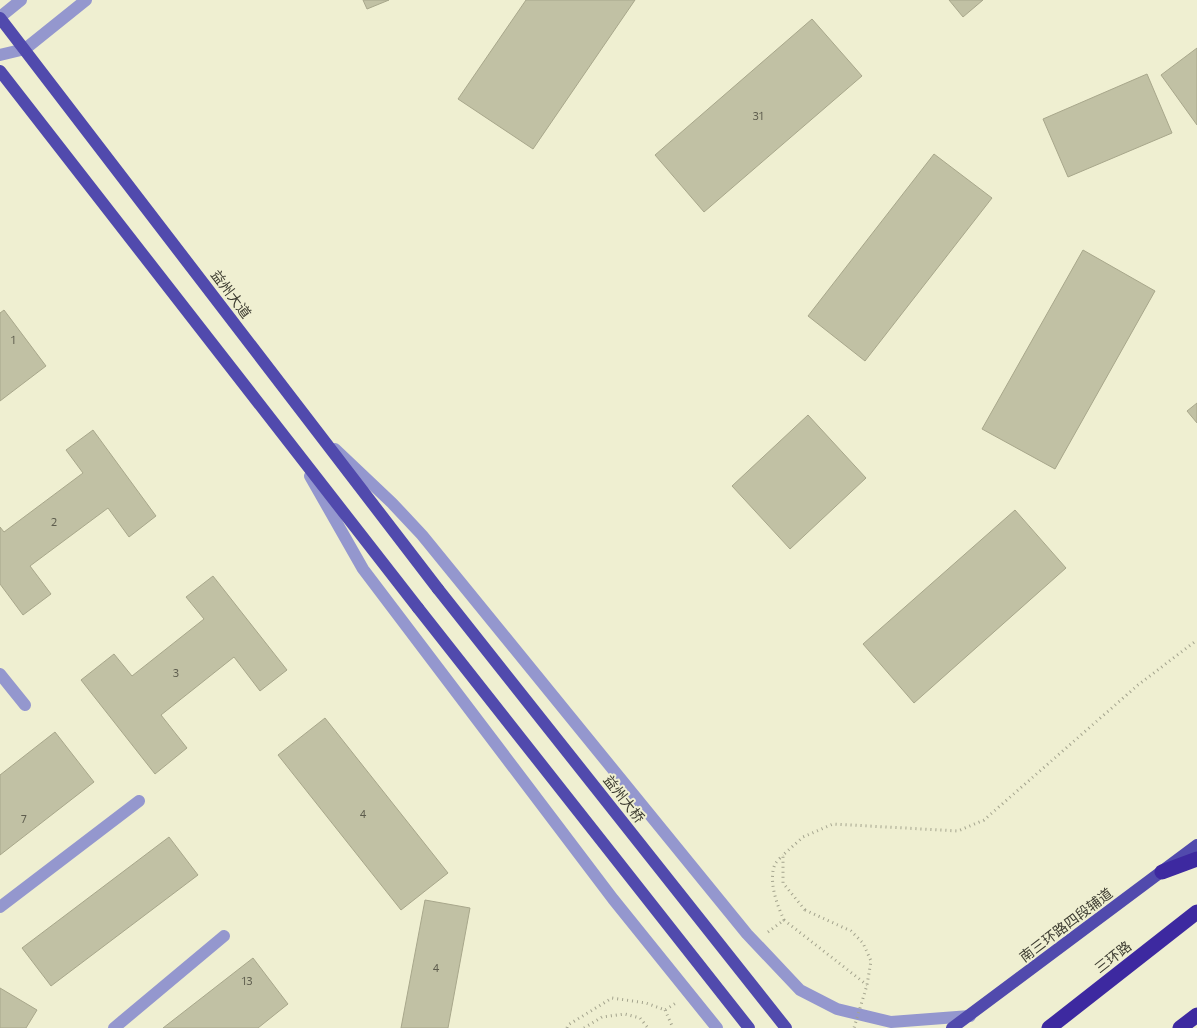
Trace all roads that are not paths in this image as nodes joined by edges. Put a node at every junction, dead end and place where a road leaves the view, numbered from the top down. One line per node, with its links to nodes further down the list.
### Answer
1 (21, 0): 3 (street)
2 (86, 0): 4 (street)
3 (0, 17): 4 (main road, 益州大道)
4 (25, 49): 5 (street); 7 (main road, 益州大道)
5 (0, 55)
6 (0, 71): 8 (main road)
7 (320, 434): 9 (main road, 益州大道); 20 (street)
8 (296, 449): 22 (street); 23 (main road, bridge)
9 (438, 589): 24 (main road, 益州大桥, bridge)
10 (0, 674): 11 (street)
11 (25, 705)
12 (139, 800): 16 (street)
13 (1197, 845): 15 (main road, 南三环路四段辅道)
14 (1197, 859): 15 (highway)
15 (1162, 872): 20 (main road, 南三环路四段辅道)
16 (0, 907)
17 (1197, 912): 26 (highway, 三环路)
18 (224, 936): 21 (street)
19 (1197, 1015): 27 (highway)
20 (970, 1016): 25 (main road, 南三环路四段辅道)
21 (114, 1028)
22 (717, 1028)
23 (749, 1028)
24 (786, 1028)
25 (952, 1028)
26 (1050, 1028)
27 (1180, 1028)

